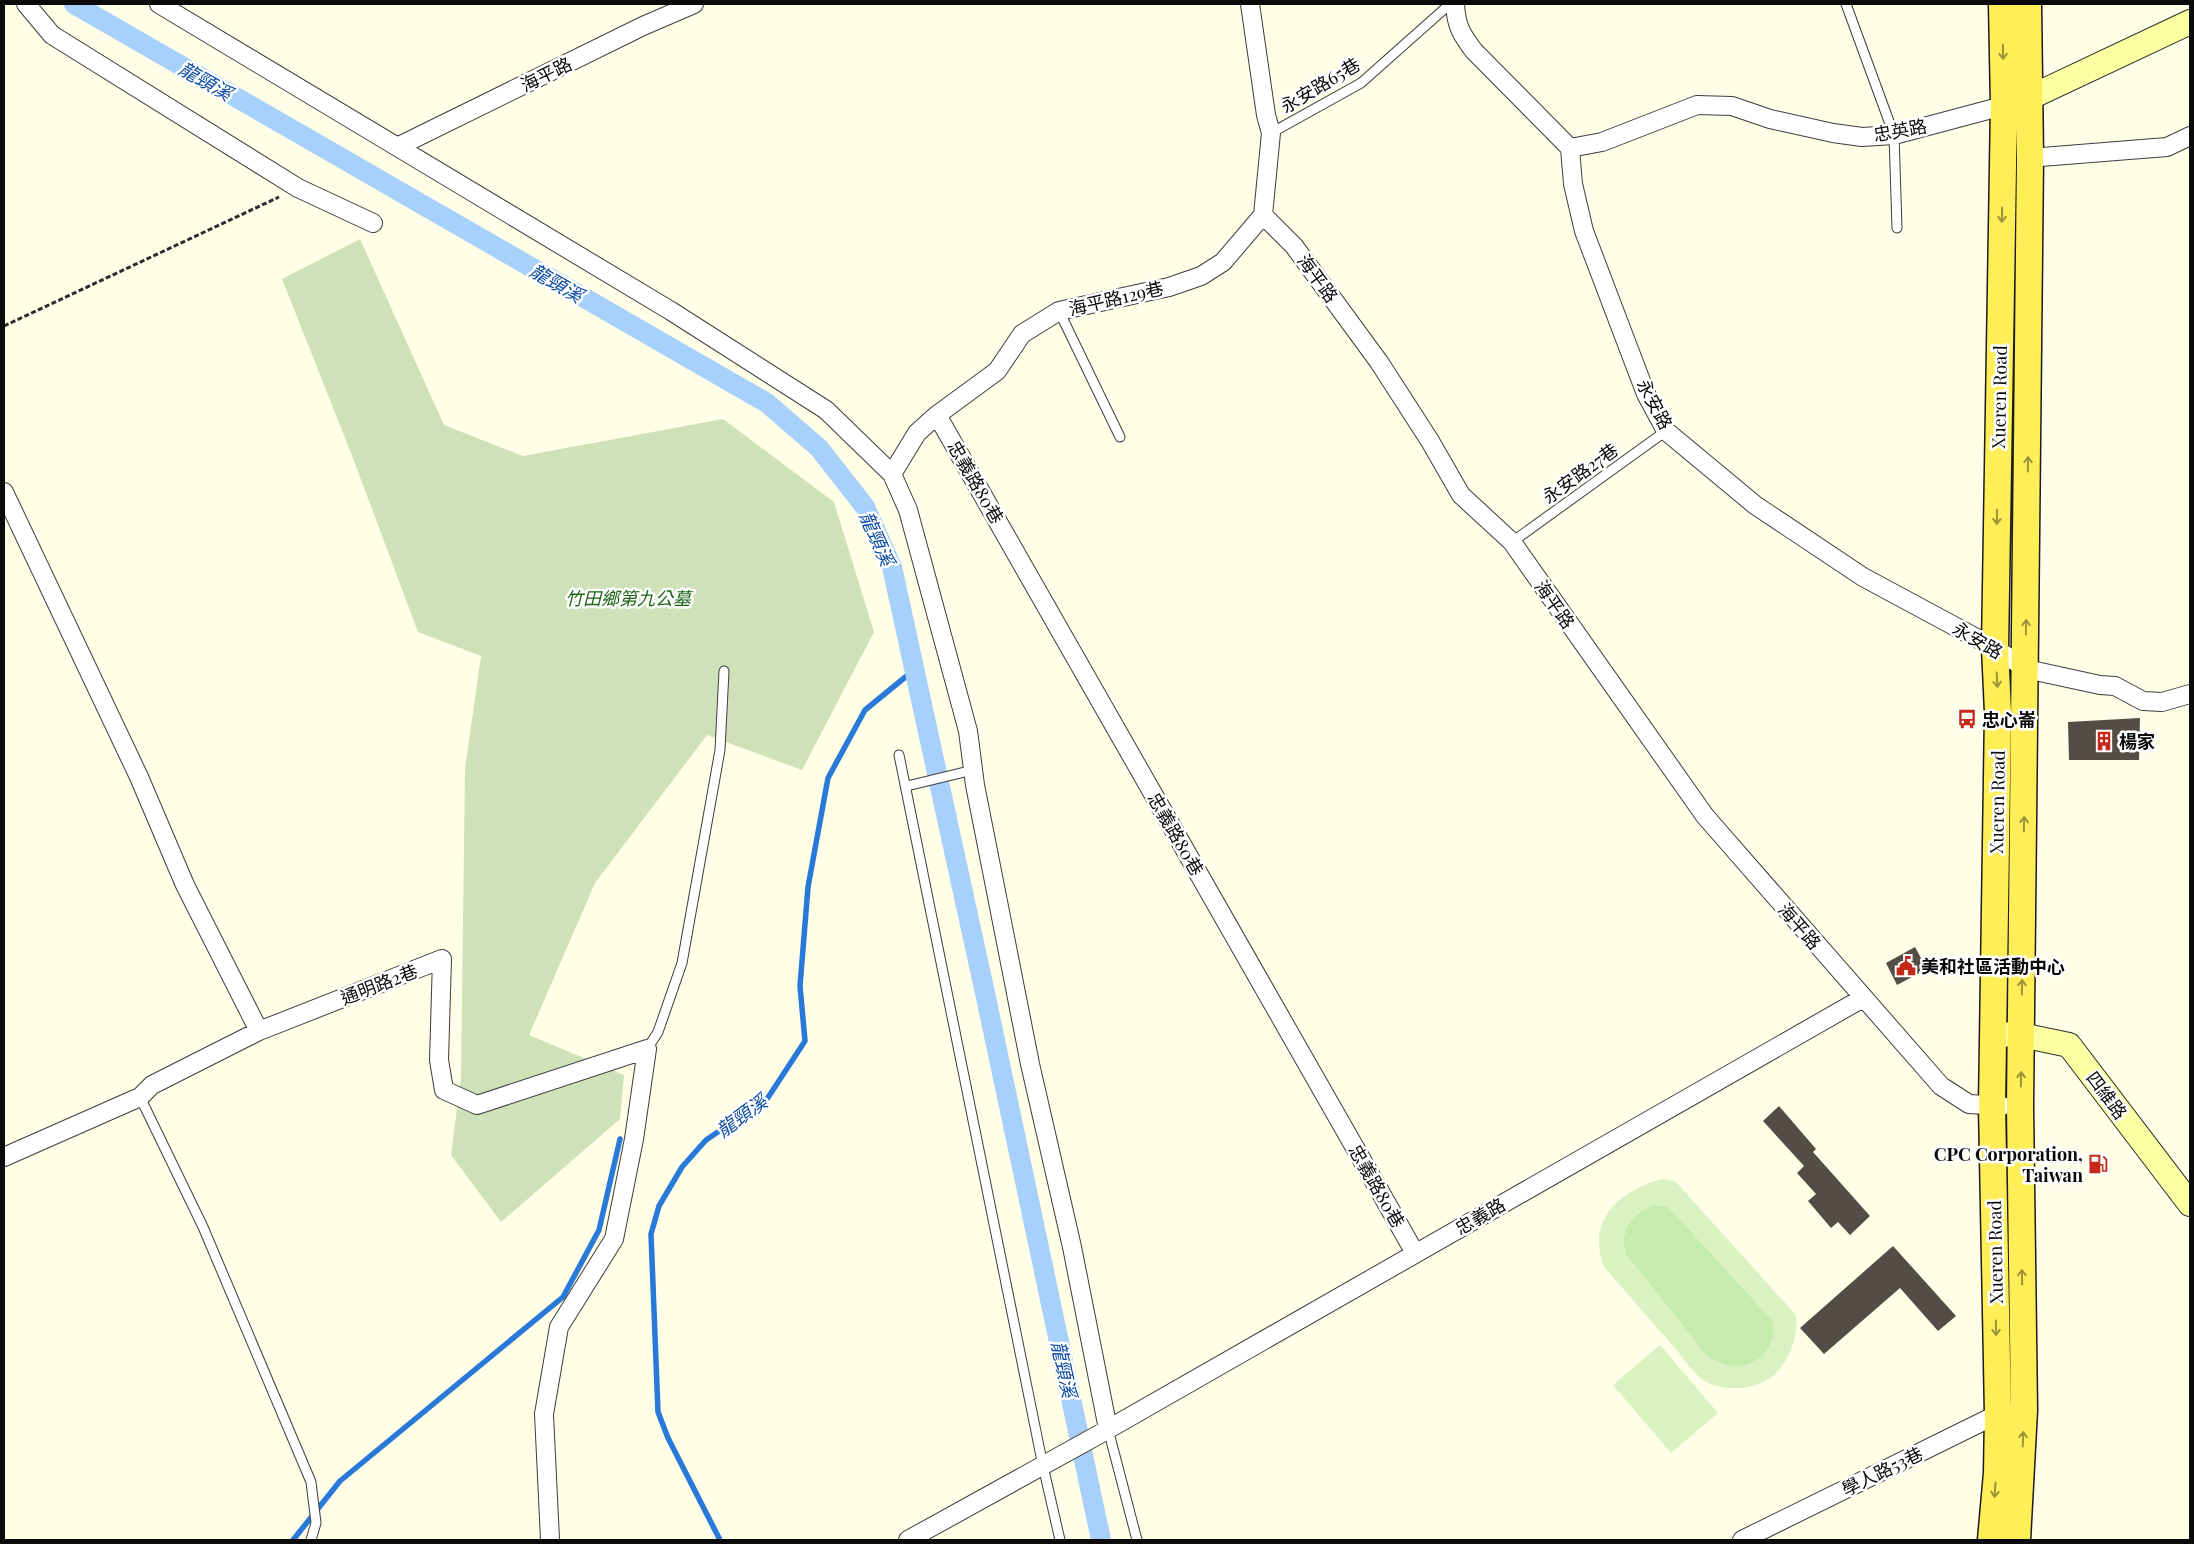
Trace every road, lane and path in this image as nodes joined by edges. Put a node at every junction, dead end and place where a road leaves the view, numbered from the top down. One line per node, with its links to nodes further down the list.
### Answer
1 (26, 4): 19 (street)
2 (159, 4): 16 (street)
3 (694, 4): 16 (street, 海平路)
4 (1250, 4): 13 (street)
5 (1450, 4): 13 (lane, 永安路65巷)
6 (1455, 4): 17 (street)
7 (1846, 4): 14 (lane)
8 (2002, 4): 12 (main road, Xueren Road, one-way to 12)
9 (2028, 4): 11 (main road, Xueren Road)
10 (2190, 22): 11 (main road, 忠英路)
11 (2031, 97): 12 (street, 忠英路); 18 (main road, Xueren Road)
12 (2004, 106): 14 (street, 忠英路); 31 (main road, Xueren Road, one-way to 31)
13 (1271, 133): 20 (street)
14 (1894, 135): 17 (street, 忠英路); 22 (lane)
15 (2190, 136): 18 (street)
16 (399, 146): 28 (street)
17 (1570, 148): 26 (street, 永安路)
18 (2030, 158): 32 (main road, Xueren Road, one-way to 18)
19 (298, 188): 21 (street); 24 (path)
20 (1263, 215): 23 (street, 海平路129巷); 30 (street, 海平路)
21 (374, 223)
22 (1897, 228)
23 (1059, 311): 25 (street, 海平路129巷); 27 (lane)
24 (4, 326)
25 (938, 415): 28 (street, 海平路129巷); 48 (street, 忠義路80巷)
26 (1666, 431): 30 (lane, 永安路27巷); 31 (street, 永安路)
27 (1120, 437)
28 (892, 474): 36 (street)
29 (4, 492): 39 (street)
30 (1512, 542): 38 (street, 海平路)
31 (1995, 648): 32 (street, 永安路); 40 (main road, Xueren Road, one-way to 40)
32 (2026, 670): 34 (street); 41 (main road, Xueren Road, one-way to 32)
33 (724, 671): 42 (lane)
34 (2190, 694)
35 (899, 755): 37 (lane)
36 (973, 770): 37 (lane); 51 (street)
37 (907, 786): 52 (lane)
38 (1863, 998): 44 (street, 海平路); 48 (street, 忠義路)
39 (259, 1031): 42 (street, 通明路2巷); 43 (street, 通明路2巷)
40 (1995, 1034): 41 (main road, 四維路); 44 (main road, Xueren Road)
41 (2021, 1035): 45 (main road, Xueren Road, one-way to 41); 47 (main road, 四維路)
42 (647, 1049): 54 (street)
43 (140, 1097): 46 (street, 通明路2巷); 53 (lane)
44 (1992, 1106): 45 (street, 海平路); 50 (main road, Xueren Road, one-way to 50)
45 (2020, 1106): 49 (main road, Xueren Road, one-way to 45)
46 (4, 1157)
47 (2190, 1204)
48 (1415, 1253): 51 (street, 忠義路)
49 (2024, 1410): 50 (street, 學人路53巷); 60 (main road, Xueren Road, one-way to 49)
50 (1998, 1414): 58 (street, 學人路53巷); 59 (main road, Xueren Road, one-way to 59)
51 (1103, 1432): 52 (street, 忠義路); 57 (lane)
52 (1048, 1463): 55 (street, 忠義路); 56 (lane)
53 (311, 1540)
54 (550, 1540)
55 (908, 1540)
56 (1060, 1540)
57 (1137, 1540)
58 (1742, 1540)
59 (1991, 1540)
60 (2017, 1540)

